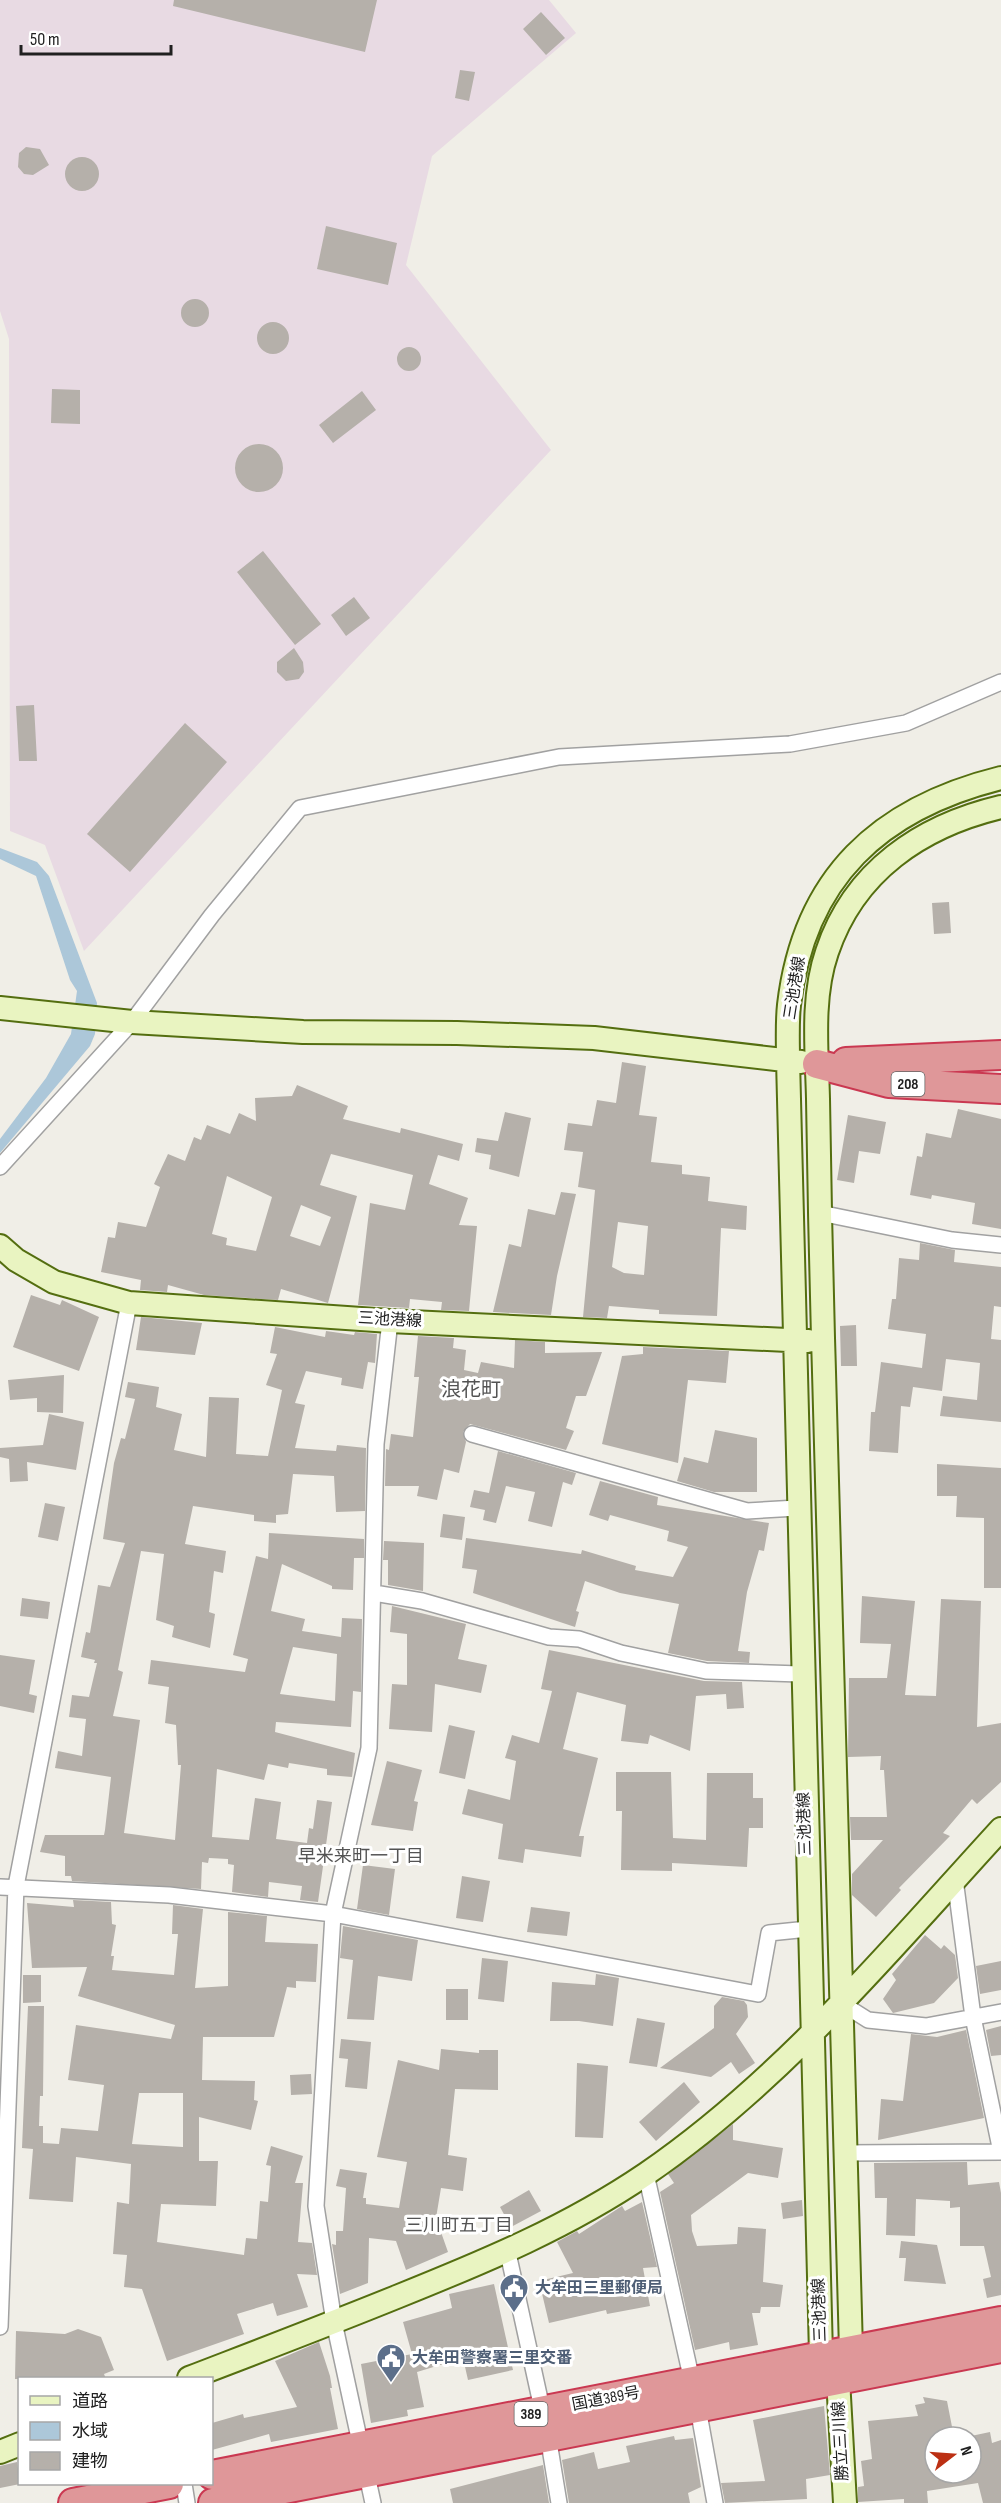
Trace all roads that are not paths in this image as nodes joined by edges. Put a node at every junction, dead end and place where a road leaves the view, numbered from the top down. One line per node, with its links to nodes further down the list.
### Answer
1 (1001, 682): 5 (street)
2 (1001, 778): 7 (main road, 三池港線)
3 (1001, 807): 8 (main road, 三池港線)
4 (0, 1008): 5 (main road)
5 (132, 1022): 7 (main road); 10 (street)
6 (1001, 1055): 8 (highway, 208)
7 (788, 1060): 8 (main road); 16 (main road, 三池港線)
8 (817, 1064): 9 (highway, 208); 11 (main road, 三池港線)
9 (1001, 1089)
10 (0, 1167)
11 (820, 1213): 12 (street); 17 (main road, 三池港線)
12 (1001, 1245)
13 (0, 1246): 14 (main road, 三池港線)
14 (129, 1303): 15 (main road, 三池港線); 24 (street)
15 (390, 1321): 16 (main road, 三池港線); 20 (street)
16 (794, 1341): 17 (main road, 三池港線); 19 (main road, 三池港線)
17 (823, 1342): 27 (main road, 三池港線)
18 (472, 1434): 19 (street)
19 (797, 1509): 21 (main road, 三池港線)
20 (374, 1593): 21 (street); 25 (street)
21 (800, 1674): 26 (main road, 三池港線)
22 (1001, 1829): 23 (main road)
23 (955, 1879): 27 (main road); 29 (street)
24 (8, 1886): 25 (street); 37 (street)
25 (333, 1914): 26 (street); 36 (street)
26 (808, 1929): 30 (main road, 三池港線)
27 (841, 2003): 29 (street); 30 (main road); 32 (main road, 三池港線)
28 (1001, 2012): 29 (street)
29 (973, 2017): 31 (street)
30 (810, 2037): 33 (main road); 40 (main road, 三池港線)
31 (1001, 2152): 32 (street)
32 (845, 2153): 39 (main road, 三池港線)
33 (646, 2174): 34 (main road); 43 (street)
34 (507, 2253): 36 (main road); 44 (street)
35 (1001, 2321): 39 (highway, 国道389号 / 389)
36 (334, 2322): 41 (main road); 47 (street)
37 (0, 2327)
38 (1001, 2348): 42 (highway, 国道389号 / 389)
39 (851, 2350): 40 (highway, 国道389号 / 389); 42 (main road, 三池港線)
40 (821, 2355): 42 (main road, 三池港線); 43 (highway, 国道389号 / 389)
41 (194, 2377)
42 (838, 2379): 43 (highway, 国道389号 / 389); 57 (main road, 勝立三川線)
43 (695, 2395): 44 (highway, 国道389号 / 389); 56 (street)
44 (545, 2424): 47 (highway, 国道389号 / 389); 55 (street)
45 (18, 2445): 46 (main road)
46 (0, 2452)
47 (364, 2459): 48 (highway, 国道389号 / 389); 53 (highway, 国道389号 / 389); 54 (street)
48 (213, 2475)
49 (164, 2485): 51 (highway)
50 (184, 2485): 52 (street)
51 (73, 2503)
52 (187, 2503)
53 (213, 2503)
54 (373, 2503)
55 (559, 2503)
56 (715, 2503)
57 (845, 2503)

